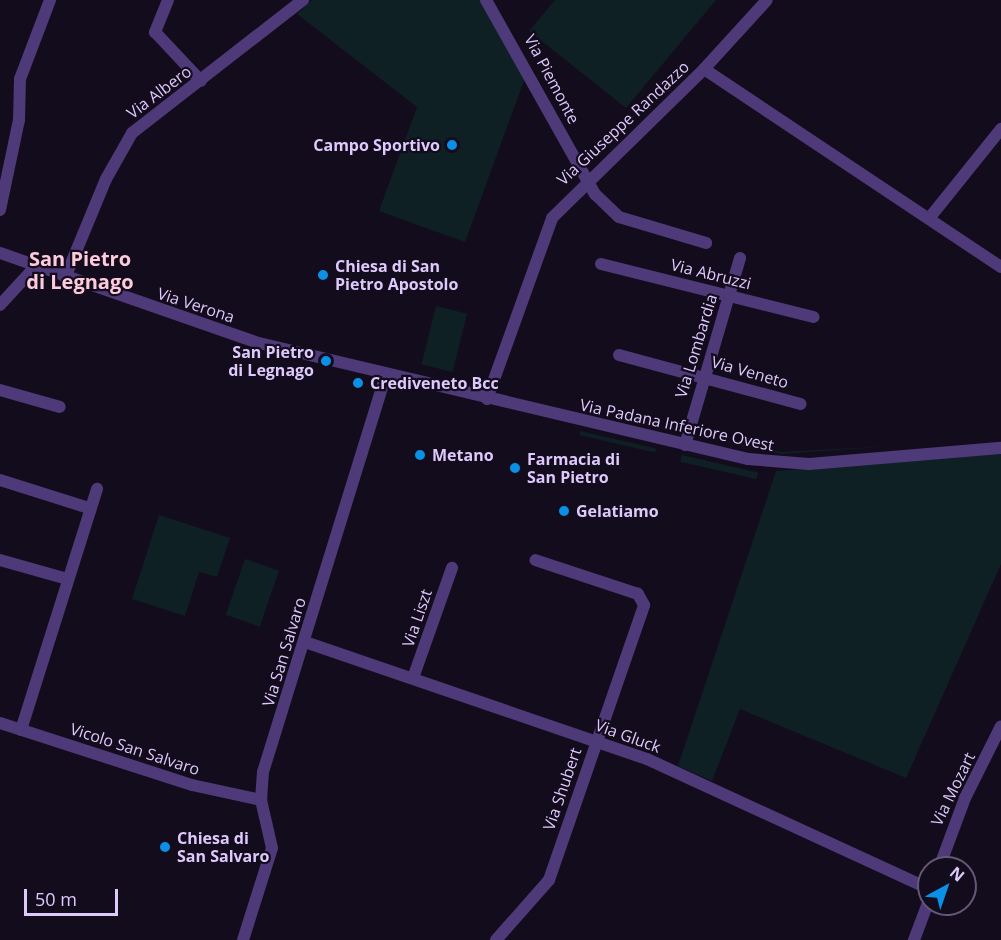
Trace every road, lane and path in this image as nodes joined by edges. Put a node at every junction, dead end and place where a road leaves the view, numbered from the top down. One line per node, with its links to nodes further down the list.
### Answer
1 (50, 0): 10 (street)
2 (168, 0): 7 (street)
3 (303, 0): 7 (street, Via Albero)
4 (486, 0): 9 (street, Via Piemonte)
5 (767, 0): 6 (street)
6 (704, 69): 9 (street, Via Giuseppe Randazzo); 11 (street, Via Giuseppe Randazzo)
7 (201, 81): 18 (street, Via Albero)
8 (1001, 129): 11 (street)
9 (586, 179): 12 (street, Via Piemonte); 26 (street, Via Giuseppe Randazzo)
10 (0, 210)
11 (931, 216): 17 (street, Via Giuseppe Randazzo)
12 (706, 243)
13 (0, 253): 16 (street, Via Verona)
14 (740, 258): 19 (street, Via Lombardia)
15 (601, 264): 19 (street, Via Abruzzi)
16 (35, 267): 18 (street, Via Verona); 20 (street)
17 (1001, 267)
18 (64, 278): 23 (street, Via Verona)
19 (728, 295): 21 (street, Via Abruzzi); 24 (street, Via Lombardia)
20 (0, 306)
21 (813, 317)
22 (619, 355): 24 (street, Via Veneto)
23 (386, 375): 26 (street, Via Padana Inferiore Ovest); 38 (street, Via San Salvaro)
24 (703, 376): 27 (street, Via Veneto); 29 (street, Via Lombardia)
25 (0, 390): 28 (street)
26 (487, 399): 29 (street, Via Padana Inferiore Ovest)
27 (801, 404)
28 (60, 407)
29 (684, 445): 30 (street, Via Padana Inferiore Ovest)
30 (1001, 448)
31 (0, 480): 33 (street)
32 (97, 489): 33 (street)
33 (89, 508): 37 (street)
34 (0, 560): 37 (street)
35 (535, 560): 43 (street, Via Shubert)
36 (452, 568): 39 (street, Via Liszt)
37 (67, 579): 42 (street)
38 (304, 642): 39 (street, Via Gluck); 44 (street, Via San Salvaro)
39 (413, 678): 43 (street, Via Gluck)
40 (0, 723): 42 (street, Vicolo San Salvaro)
41 (1001, 726): 45 (street, Via Mozart)
42 (21, 730): 44 (street, Vicolo San Salvaro)
43 (596, 742): 46 (street, Via Gluck); 49 (street, Via Shubert)
44 (261, 800): 48 (street, Via San Salvaro)
45 (943, 856)
46 (917, 883)
47 (923, 916): 50 (street)
48 (243, 940)
49 (496, 940)
50 (914, 940)

